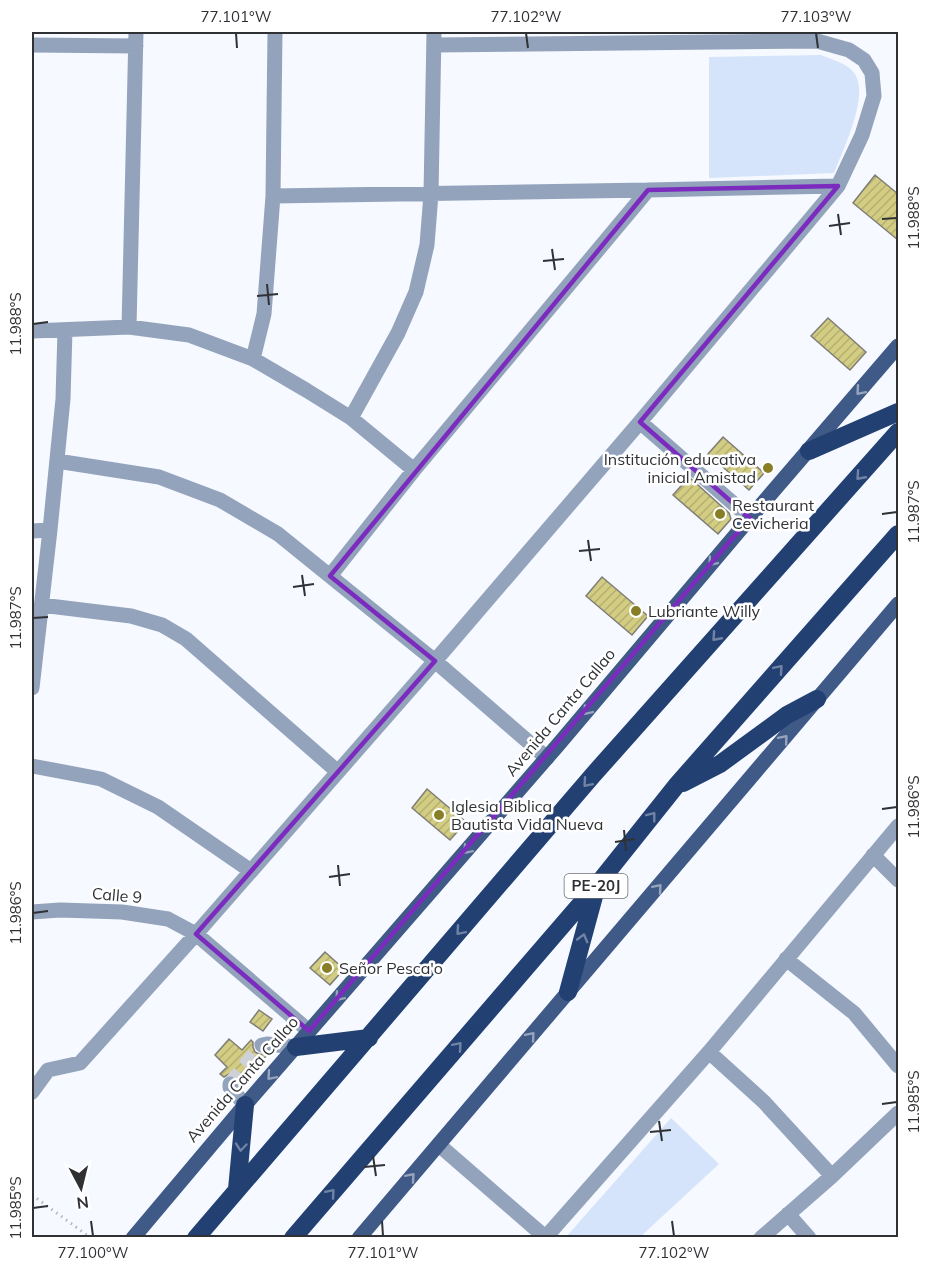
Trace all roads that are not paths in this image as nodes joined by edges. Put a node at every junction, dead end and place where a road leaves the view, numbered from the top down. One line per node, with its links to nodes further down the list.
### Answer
1 (274, 32): 9 (street)
2 (817, 36): 3 (street); 6 (street)
3 (434, 38): 8 (street)
4 (136, 39): 5 (street); 10 (street)
5 (32, 45)
6 (838, 186): 7 (street); 17 (street)
7 (648, 190): 8 (street); 21 (street)
8 (431, 194): 9 (street); 16 (street)
9 (273, 195): 14 (street)
10 (129, 327): 11 (street); 14 (street)
11 (65, 330): 12 (street); 20 (street)
12 (32, 331)
13 (898, 346): 19 (main road, Avenida Canta Callao, one-way to 19)
14 (253, 360): 16 (street)
15 (898, 412): 19 (highway)
16 (351, 418): 21 (street)
17 (640, 422): 22 (street); 29 (street)
18 (898, 432): 46 (highway, one-way to 46)
19 (809, 451): 22 (main road, Avenida Canta Callao)
20 (57, 461): 23 (street); 26 (street)
21 (414, 470): 26 (street)
22 (750, 518): 32 (main road, Avenida Canta Callao, one-way to 32)
23 (50, 530): 24 (street); 28 (street)
24 (32, 531)
25 (898, 534): 35 (highway, PE-20J, one-way to 25)
26 (330, 576): 29 (street)
27 (898, 604): 31 (main road)
28 (41, 605): 30 (street); 34 (street)
29 (435, 661): 32 (street); 34 (street)
30 (32, 685)
31 (817, 699): 35 (highway); 44 (main road, one-way to 31)
32 (547, 758): 45 (main road, Avenida Canta Callao, one-way to 45)
33 (32, 766): 38 (street)
34 (338, 772): 38 (street)
35 (676, 786): 40 (highway, PE-20J, one-way to 35)
36 (898, 826): 37 (street)
37 (873, 855): 39 (street); 43 (street)
38 (251, 871): 42 (street)
39 (898, 880)
40 (597, 885): 44 (highway, one-way to 40); 62 (highway, PE-20J, one-way to 40)
41 (32, 912): 42 (street, Calle 9)
42 (196, 934): 45 (street, Calle 9); 52 (street)
43 (786, 959): 49 (street); 50 (street)
44 (568, 992): 55 (main road, one-way to 44)
45 (309, 1031): 48 (main road, Avenida Canta Callao)
46 (369, 1038): 48 (highway); 57 (highway)
47 (262, 1046): 48 (street)
48 (296, 1047): 53 (main road, Avenida Canta Callao, one-way to 53)
49 (709, 1052): 56 (street); 59 (street)
50 (898, 1066)
51 (230, 1084): 53 (street)
52 (32, 1092)
53 (245, 1105): 57 (highway, one-way to 57); 60 (main road, Avenida Canta Callao)
54 (898, 1113): 56 (street)
55 (439, 1145): 59 (street); 63 (main road, one-way to 55)
56 (832, 1176): 58 (street)
57 (237, 1189): 61 (highway)
58 (788, 1214): 64 (street); 65 (street)
59 (545, 1237)
60 (133, 1238)
61 (196, 1238)
62 (293, 1238)
63 (359, 1238)
64 (761, 1238)
65 (809, 1238)

